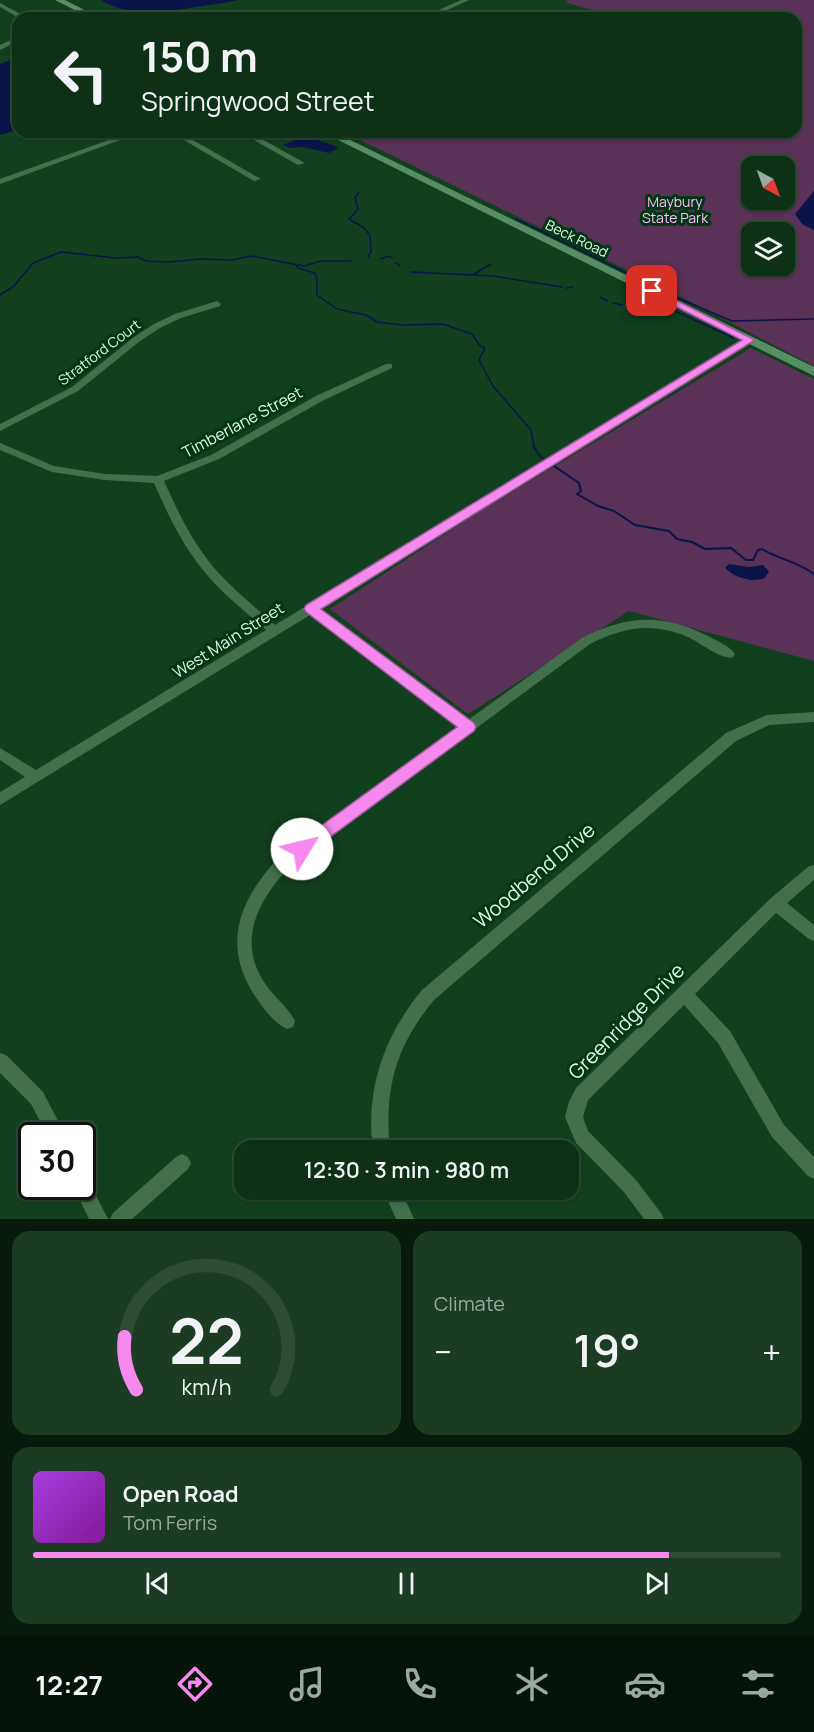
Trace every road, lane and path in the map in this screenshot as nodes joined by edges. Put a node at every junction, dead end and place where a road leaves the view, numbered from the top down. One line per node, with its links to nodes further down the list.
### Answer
1 (59, 0): 5 (main road)
2 (466, 0): 6 (street)
3 (0, 4): 4 (street)
4 (14, 12)
5 (84, 12)
6 (438, 12)
7 (121, 138): 13 (street)
8 (185, 138): 12 (street)
9 (255, 138): 11 (street)
10 (339, 138): 15 (main road, Beck Road)
11 (301, 163)
12 (257, 178)
13 (0, 182)
14 (217, 304): 18 (street, Stratford Court)
15 (750, 340): 17 (main road, Beck Road); 21 (street, West Main Street)
16 (389, 366): 20 (street, Timberlane Street)
17 (814, 372)
18 (0, 428)
19 (0, 446): 20 (street, Timberlane Street)
20 (158, 479): 22 (street)
21 (310, 609): 22 (street, West Main Street); 25 (street)
22 (274, 631): 27 (street, West Main Street)
23 (729, 654): 25 (street)
24 (814, 717): 36 (street, Woodbend Drive)
25 (468, 727): 33 (street)
26 (0, 753): 27 (street)
27 (36, 777): 28 (street, West Main Street)
28 (0, 799)
29 (814, 872): 30 (street, Greenridge Drive)
30 (776, 903): 31 (street); 32 (street, Greenridge Drive)
31 (814, 934)
32 (684, 994): 38 (street); 44 (street, Greenridge Drive)
33 (287, 1021)
34 (0, 1061): 35 (street)
35 (50, 1122)
36 (381, 1140)
37 (182, 1163): 42 (street)
38 (814, 1170)
39 (89, 1200): 41 (street)
40 (396, 1200): 43 (street)
41 (99, 1219)
42 (119, 1219)
43 (405, 1219)
44 (655, 1219)

